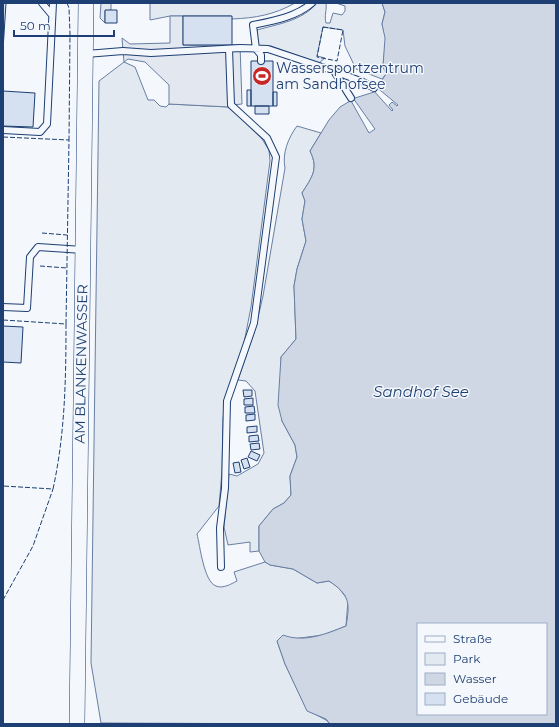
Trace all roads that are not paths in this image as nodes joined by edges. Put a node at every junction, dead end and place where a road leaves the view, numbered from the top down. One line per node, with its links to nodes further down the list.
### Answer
1 (42, 3): 5 (lane)
2 (53, 3): 5 (lane)
3 (86, 3): 8 (street, AM BLANKENWASSER)
4 (312, 3): 7 (lane)
5 (52, 15): 13 (lane)
6 (229, 48): 7 (lane); 8 (lane); 16 (lane)
7 (256, 49): 9 (lane); 10 (lane)
8 (86, 54): 14 (street, AM BLANKENWASSER)
9 (261, 61)
10 (334, 70): 11 (lane); 12 (lane)
11 (374, 88)
12 (351, 98)
13 (3, 130)
14 (83, 250): 15 (lane); 17 (street, AM BLANKENWASSER)
15 (3, 307)
16 (221, 567)
17 (77, 724)

